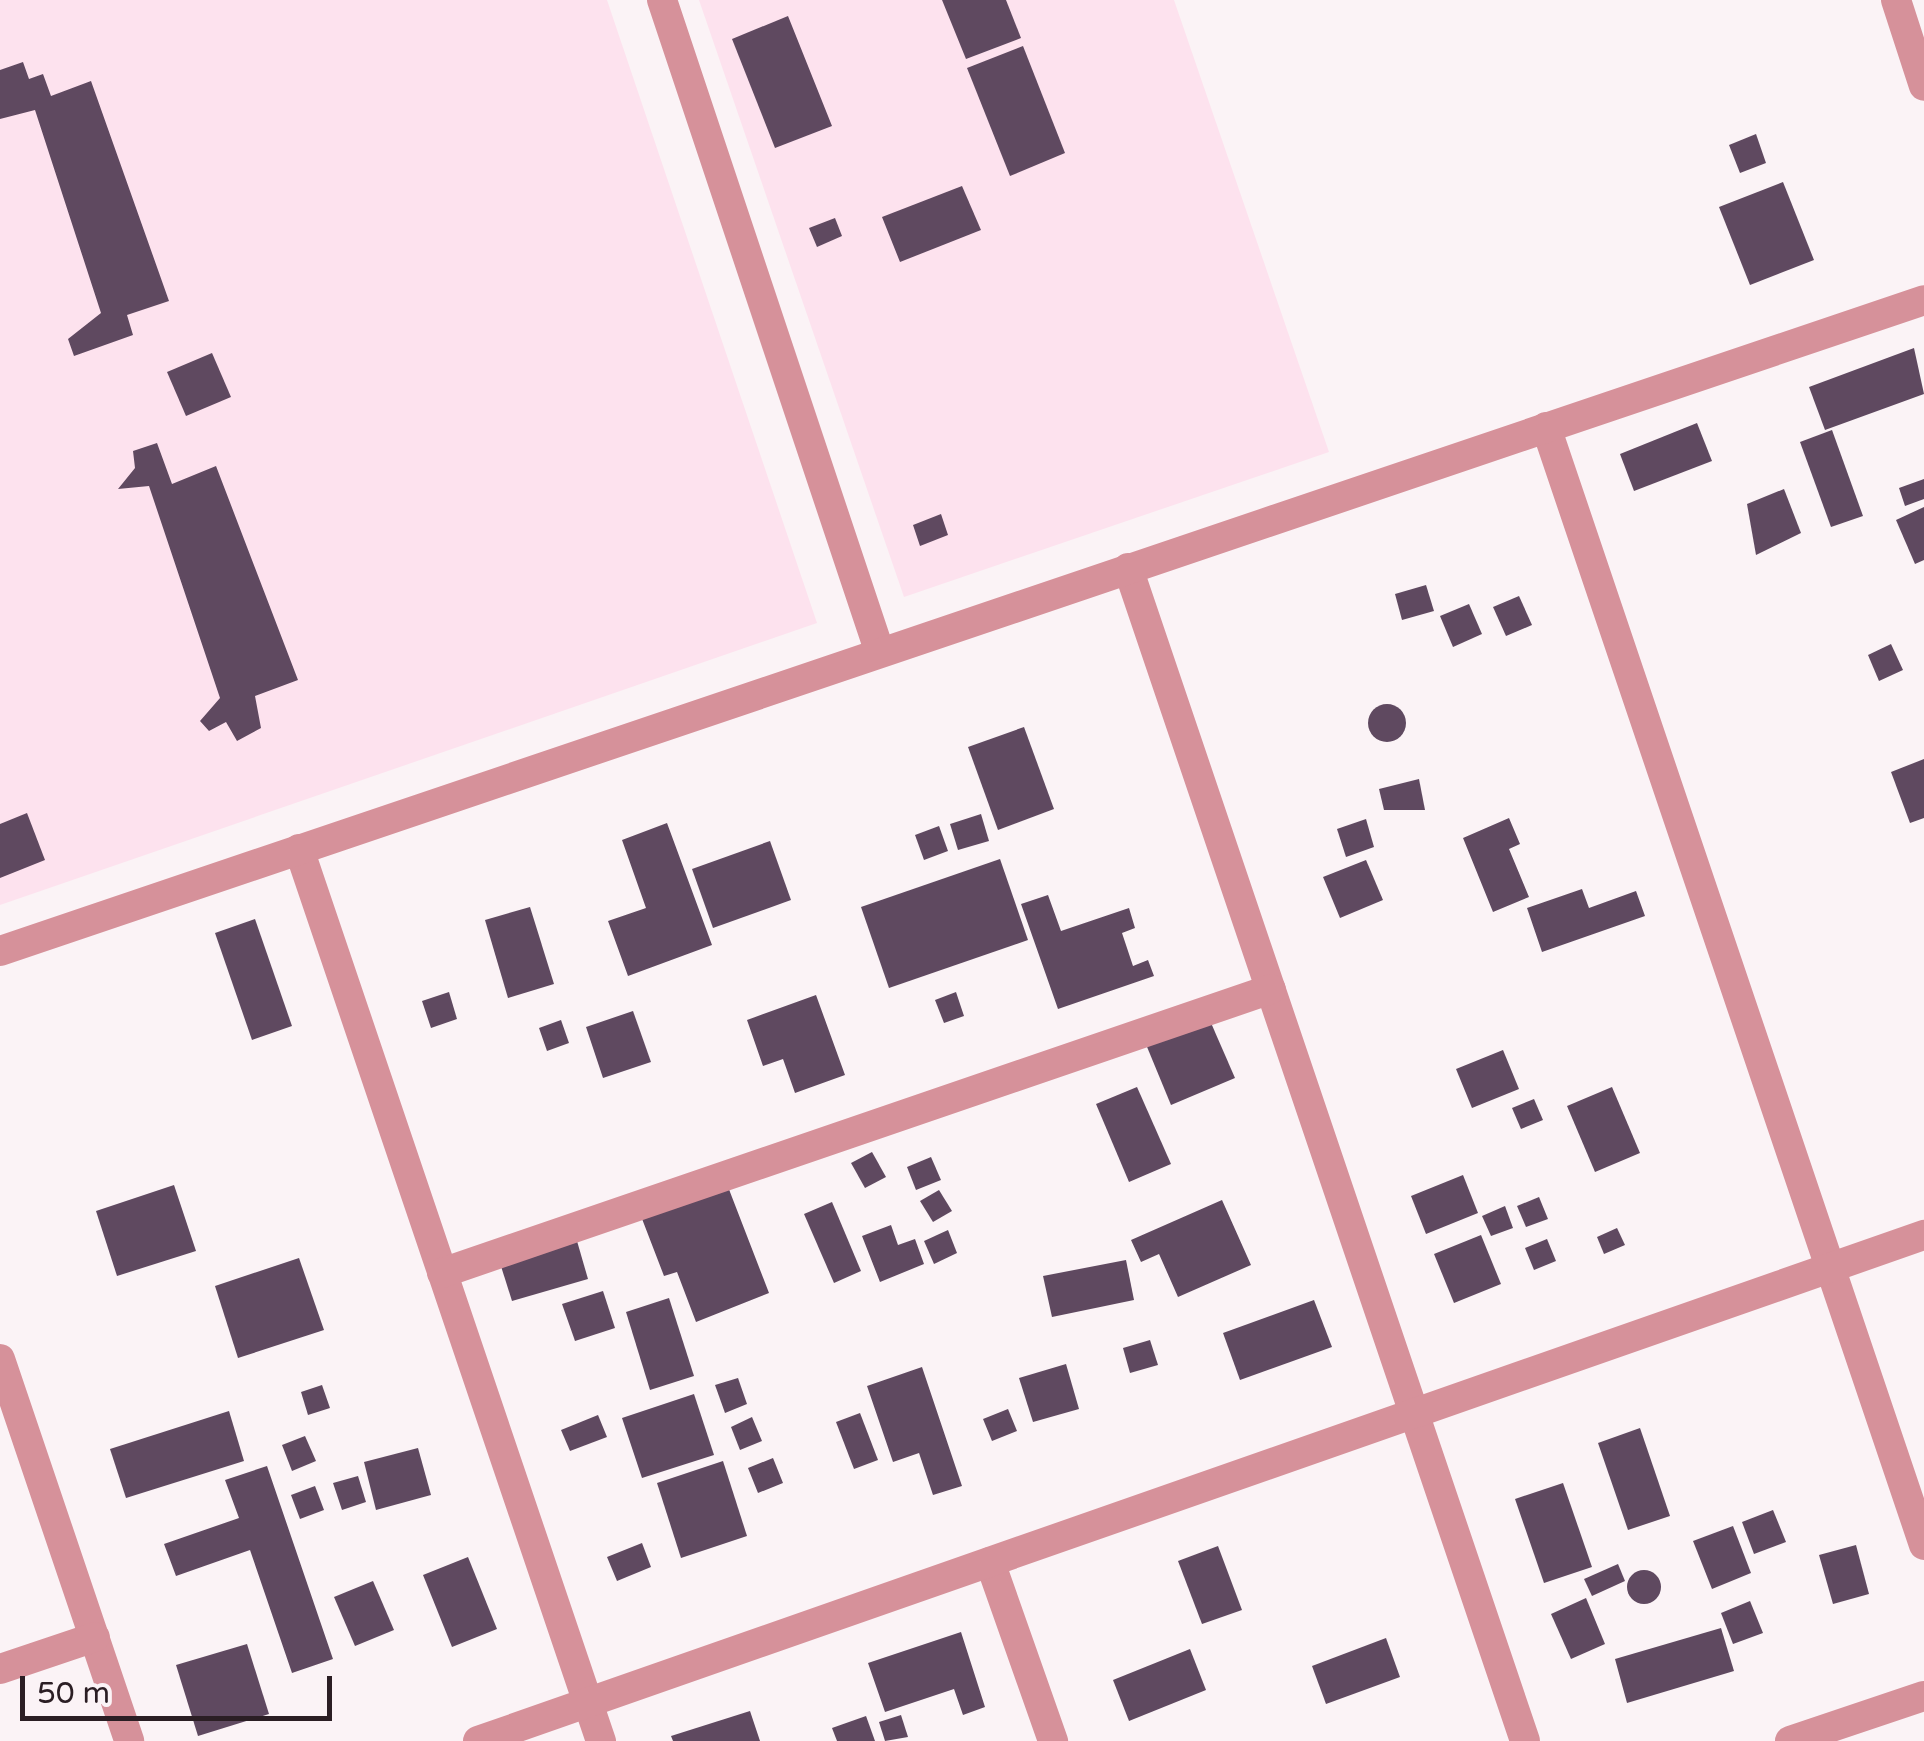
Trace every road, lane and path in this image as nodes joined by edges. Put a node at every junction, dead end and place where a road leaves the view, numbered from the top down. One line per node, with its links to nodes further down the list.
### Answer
1 (662, 0): 7 (street)
2 (1896, 0): 3 (street)
3 (1924, 86)
4 (1924, 300): 5 (street)
5 (1546, 427): 6 (street); 12 (street)
6 (1128, 568): 7 (street); 10 (street)
7 (880, 653): 8 (street)
8 (299, 850): 9 (street); 13 (street)
9 (0, 951)
10 (1271, 989): 13 (street); 15 (street)
11 (1924, 1235): 12 (street)
12 (1830, 1268): 15 (street); 17 (street)
13 (442, 1273): 22 (street)
14 (0, 1359): 16 (street)
15 (1414, 1414): 18 (street); 27 (street)
16 (9, 1417): 19 (street)
17 (1924, 1545)
18 (990, 1562): 22 (street); 26 (street)
19 (94, 1637): 20 (street); 23 (street)
20 (0, 1669)
21 (1924, 1696): 28 (street)
22 (588, 1702): 24 (street); 25 (street)
23 (129, 1741)
24 (478, 1741)
25 (601, 1741)
26 (1052, 1741)
27 (1526, 1741)
28 (1790, 1741)

